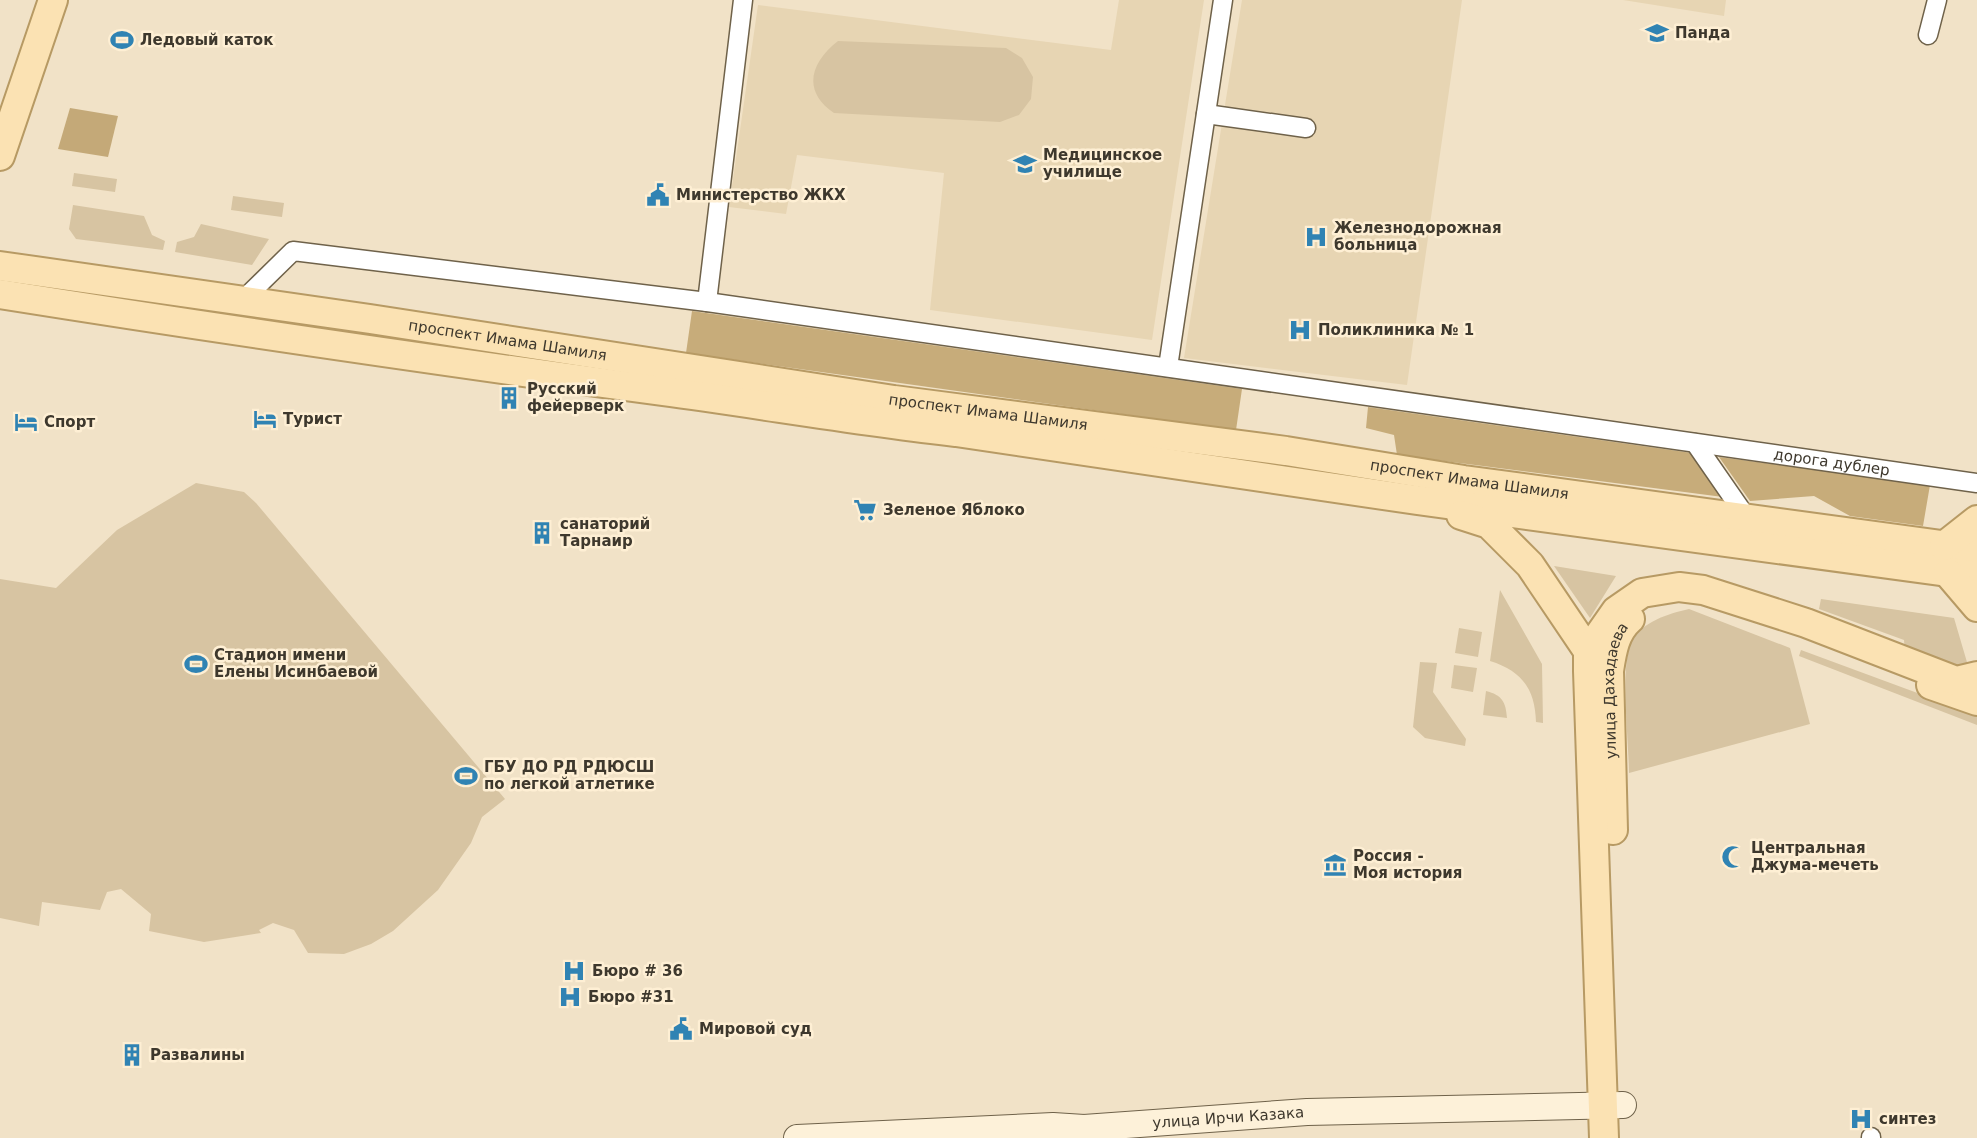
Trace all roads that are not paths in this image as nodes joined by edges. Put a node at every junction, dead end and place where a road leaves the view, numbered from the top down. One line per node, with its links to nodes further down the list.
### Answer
1 (33, 0): 7 (main road)
2 (53, 0): 10 (main road)
3 (743, 0): 14 (street)
4 (1223, 0): 8 (street)
5 (1937, 0): 6 (street)
6 (1928, 35)
7 (0, 98)
8 (1206, 114): 9 (street); 15 (street)
9 (1306, 128)
10 (0, 156)
11 (0, 266): 13 (main road, проспект Имама Шамиля)
12 (0, 294): 18 (main road, проспект Имама Шамиля)
13 (241, 302): 14 (street, дорога дублер); 19 (main road, проспект Имама Шамиля)
14 (707, 302): 15 (street, дорога дублер)
15 (1168, 367): 16 (street, дорога дублер)
16 (1690, 443): 17 (street, дорога дублер); 19 (street)
17 (1977, 483)
18 (1417, 500): 22 (main road, проспект Имама Шамиля); 25 (main road)
19 (1749, 520): 22 (main road, проспект Имама Шамиля)
20 (1977, 520): 22 (main road)
21 (1977, 550): 22 (main road, проспект Имама Шамиля)
22 (1946, 559): 23 (main road, проспект Имама Шамиля); 24 (main road)
23 (1977, 576)
24 (1977, 607)
25 (1588, 651): 26 (main road, улица Дахадаева); 28 (main road, улица Дахадаева)
26 (1977, 676)
27 (1977, 701): 28 (main road, улица Дахадаева)
28 (1613, 1106): 29 (main road, улица Ирчи Казака); 31 (main road, улица Дахадаева); 32 (main road, улица Дахадаева)
29 (1054, 1132): 30 (main road, улица Ирчи Казака)
30 (797, 1138)
31 (1604, 1138)
32 (1622, 1138)

